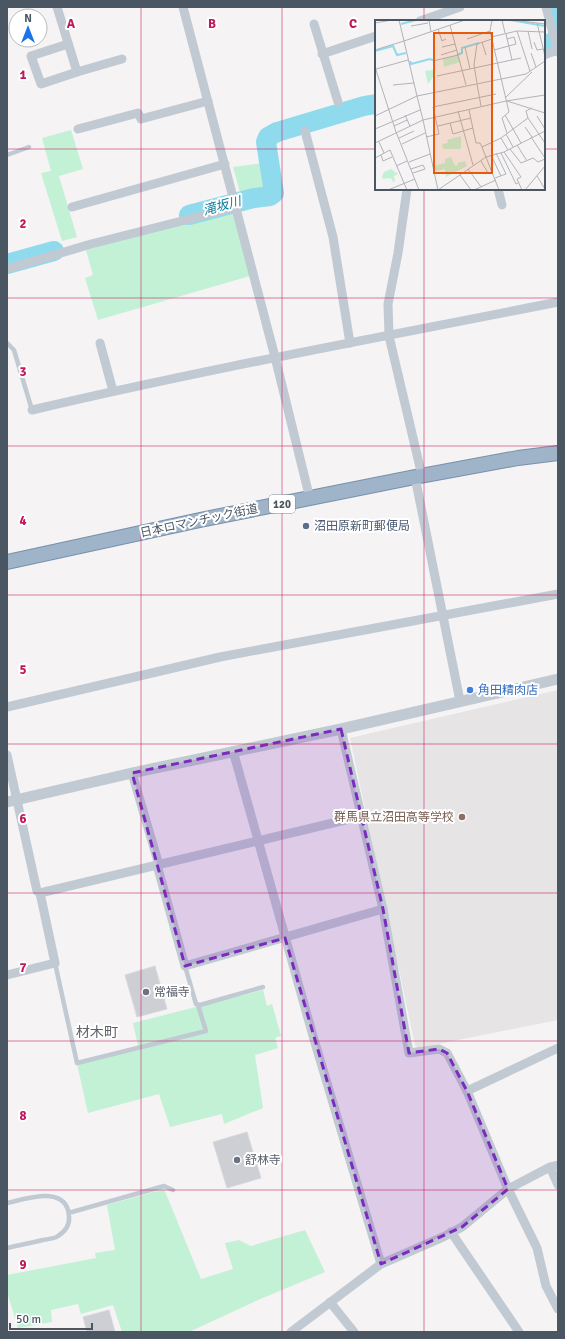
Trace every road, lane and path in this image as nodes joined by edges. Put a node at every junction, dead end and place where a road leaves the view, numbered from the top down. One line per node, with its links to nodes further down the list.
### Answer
1 (57, 7): 9 (street)
2 (183, 7): 15 (street)
3 (460, 7): 5 (street)
4 (546, 7): 7 (street)
5 (423, 20)
6 (314, 24): 11 (street)
7 (556, 36): 10 (street)
8 (375, 39): 11 (street)
9 (68, 44): 14 (street); 14 (street)
10 (558, 51): 12 (street)
11 (322, 54): 16 (street)
12 (545, 55)
13 (122, 59): 14 (street)
14 (77, 72)
15 (208, 101): 17 (street); 21 (street)
16 (338, 102)
17 (78, 129)
18 (305, 131): 31 (street)
19 (29, 147): 20 (lane)
20 (7, 155)
21 (225, 164): 24 (street); 26 (street)
22 (407, 190): 29 (street)
23 (498, 190): 25 (street)
24 (235, 202): 27 (street); 33 (street)
25 (502, 205)
26 (72, 207)
27 (7, 268)
28 (558, 302): 29 (street)
29 (389, 336): 31 (street); 37 (street)
30 (7, 343): 35 (lane)
31 (350, 343): 33 (street)
32 (100, 344): 34 (street)
33 (275, 357): 34 (street); 38 (street)
34 (113, 391): 35 (street)
35 (32, 410)
36 (558, 453): 37 (highway, 日本ロマンチック街道 / 120)
37 (419, 476): 38 (highway, 日本ロマンチック街道 / 120); 41 (street)
38 (310, 499): 39 (highway, 日本ロマンチック街道 / 120)
39 (7, 562)
40 (558, 594): 41 (street)
41 (443, 616): 43 (street); 44 (street)
42 (558, 679): 43 (street)
43 (460, 701): 45 (street)
44 (7, 707)
45 (342, 729): 46 (street); 50 (street)
46 (233, 751): 48 (street); 51 (street)
47 (7, 755): 49 (street)
48 (132, 773): 49 (street); 52 (street)
49 (12, 801): 53 (street)
50 (362, 816): 51 (street); 54 (street)
51 (258, 841): 52 (street); 55 (street)
52 (158, 865): 53 (street); 57 (street)
53 (40, 893): 56 (street)
54 (383, 909): 55 (street); 62 (street)
55 (285, 938): 57 (street); 71 (street)
56 (55, 963): 58 (street); 60 (lane)
57 (186, 966): 60 (lane)
58 (7, 975)
59 (263, 987): 60 (lane)
60 (198, 1004)
61 (558, 1048): 62 (street)
62 (467, 1091): 65 (street)
63 (554, 1166): 64 (street); 65 (street)
64 (558, 1185)
65 (508, 1189): 69 (street); 73 (street)
66 (173, 1190): 68 (lane)
67 (7, 1203): 68 (lane)
68 (69, 1212): 70 (lane)
69 (451, 1232): 71 (street); 76 (street)
70 (7, 1248)
71 (381, 1264): 72 (street)
72 (330, 1302): 74 (street); 75 (street)
73 (558, 1309)
74 (291, 1332)
75 (354, 1332)
76 (519, 1332)

